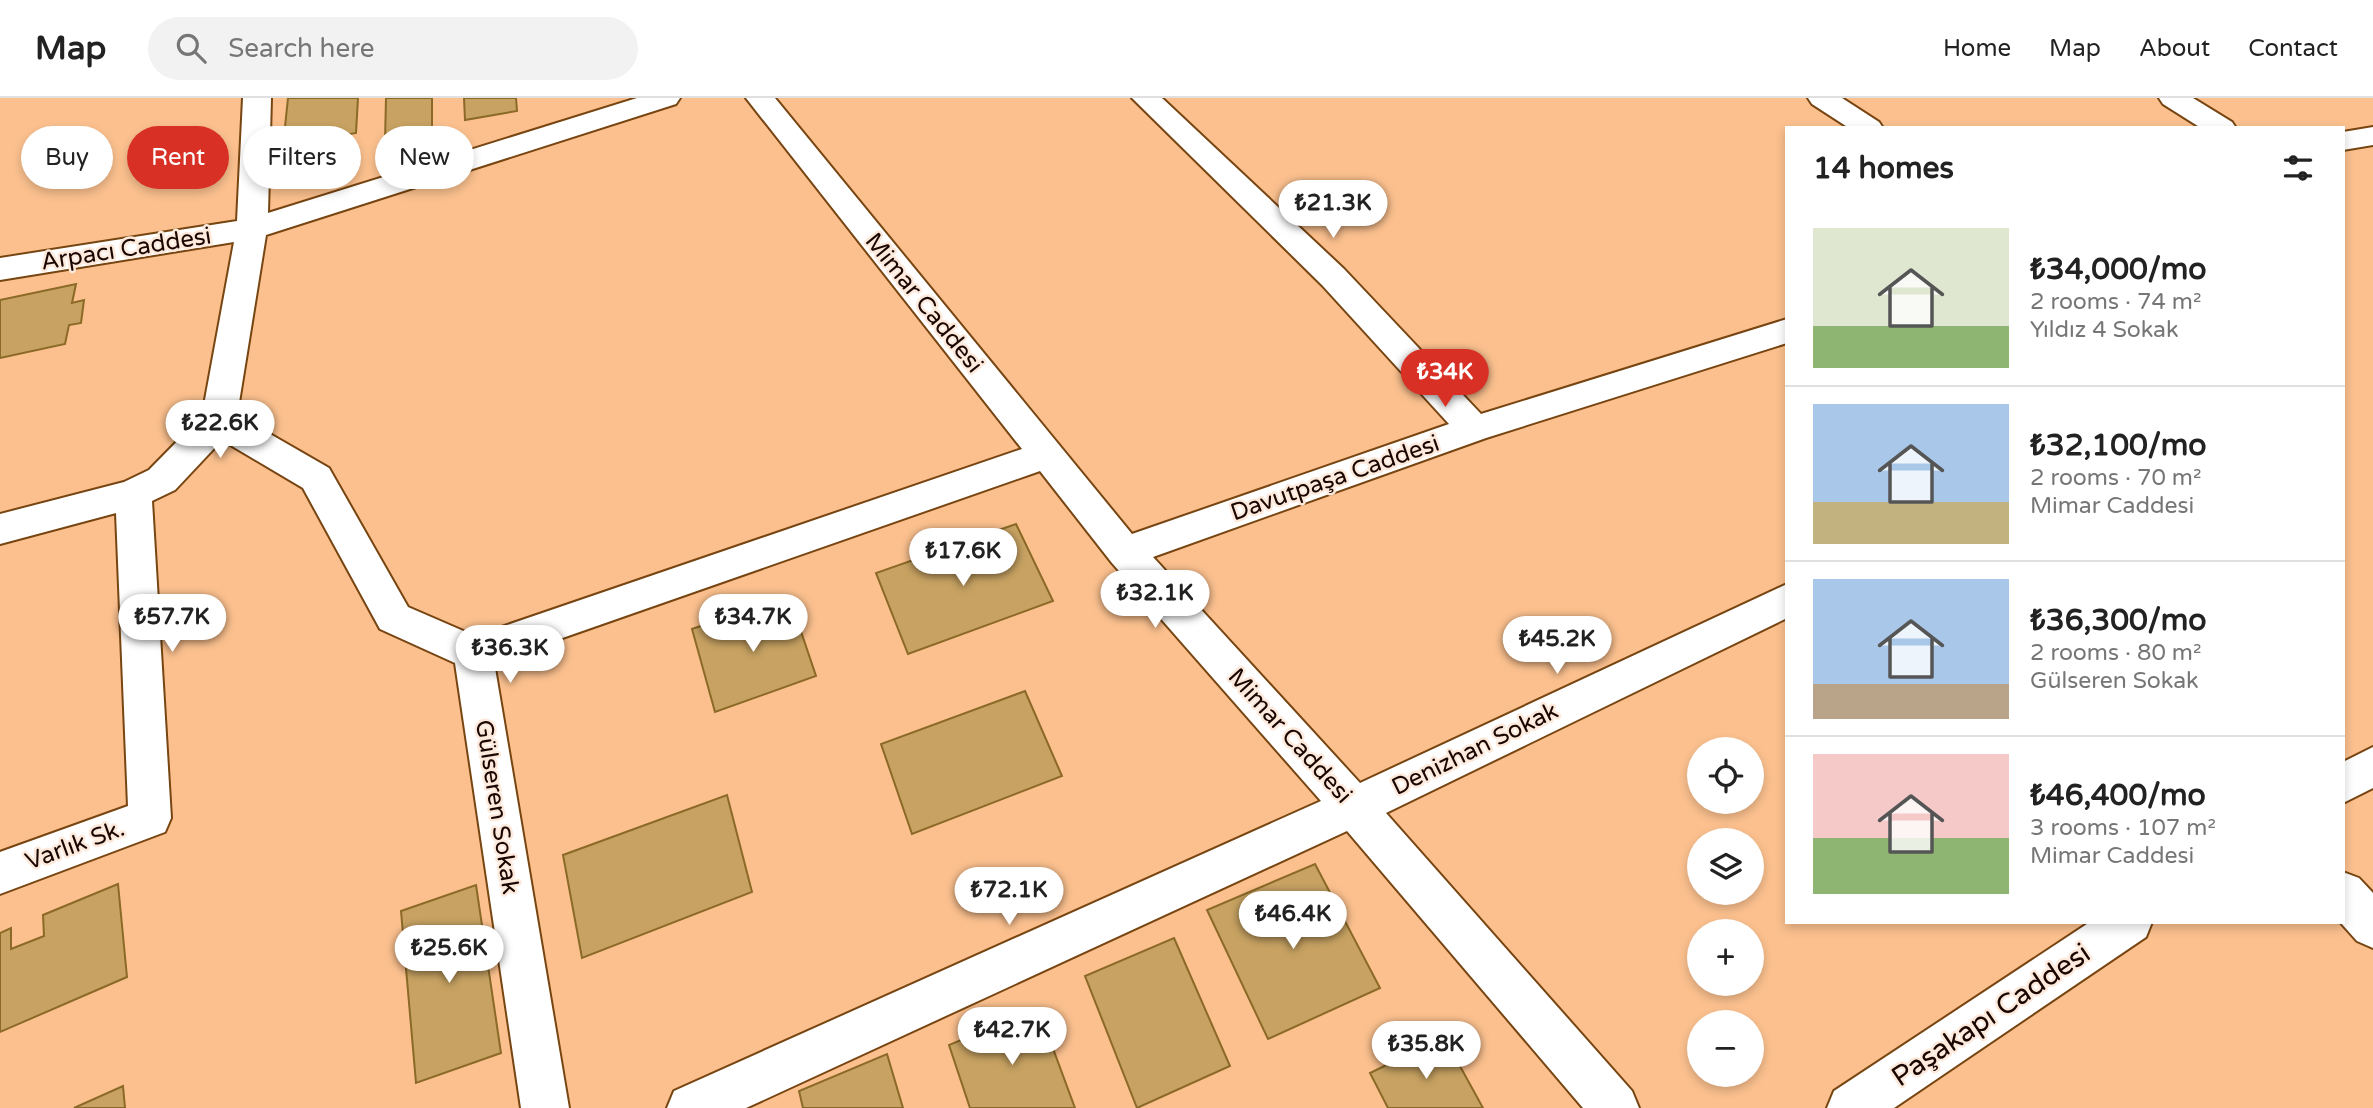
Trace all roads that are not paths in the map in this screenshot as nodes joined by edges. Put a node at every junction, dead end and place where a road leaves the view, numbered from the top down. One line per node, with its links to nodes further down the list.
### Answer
1 (257, 98): 9 (street)
2 (666, 98): 9 (street, Arpacı Caddesi)
3 (760, 98): 14 (street, Mimar Caddesi)
4 (1146, 98): 13 (street)
5 (1822, 98): 7 (street)
6 (2173, 98): 8 (street)
7 (1866, 126)
8 (2219, 126)
9 (252, 229): 10 (street, Arpacı Caddesi); 12 (street)
10 (0, 269)
11 (1785, 332): 13 (street, Davutpaşa Caddesi)
12 (219, 421): 15 (street); 19 (street)
13 (1474, 429): 17 (street, Davutpaşa Caddesi)
14 (1047, 455): 17 (street, Mimar Caddesi); 19 (street)
15 (133, 494): 16 (street); 21 (street, Varlık Sk.)
16 (0, 529)
17 (1125, 552): 20 (street, Mimar Caddesi)
18 (1785, 601): 20 (street, Denizhan Sokak)
19 (473, 653): 25 (street, Gülseren Sokak)
20 (1354, 807): 26 (street, Denizhan Sokak); 27 (street, Mimar Caddesi)
21 (0, 873)
22 (2345, 895): 24 (street)
23 (2127, 924): 28 (street, Paşakapı Caddesi)
24 (2373, 926)
25 (545, 1108)
26 (691, 1108)
27 (1615, 1108)
28 (1851, 1108)

